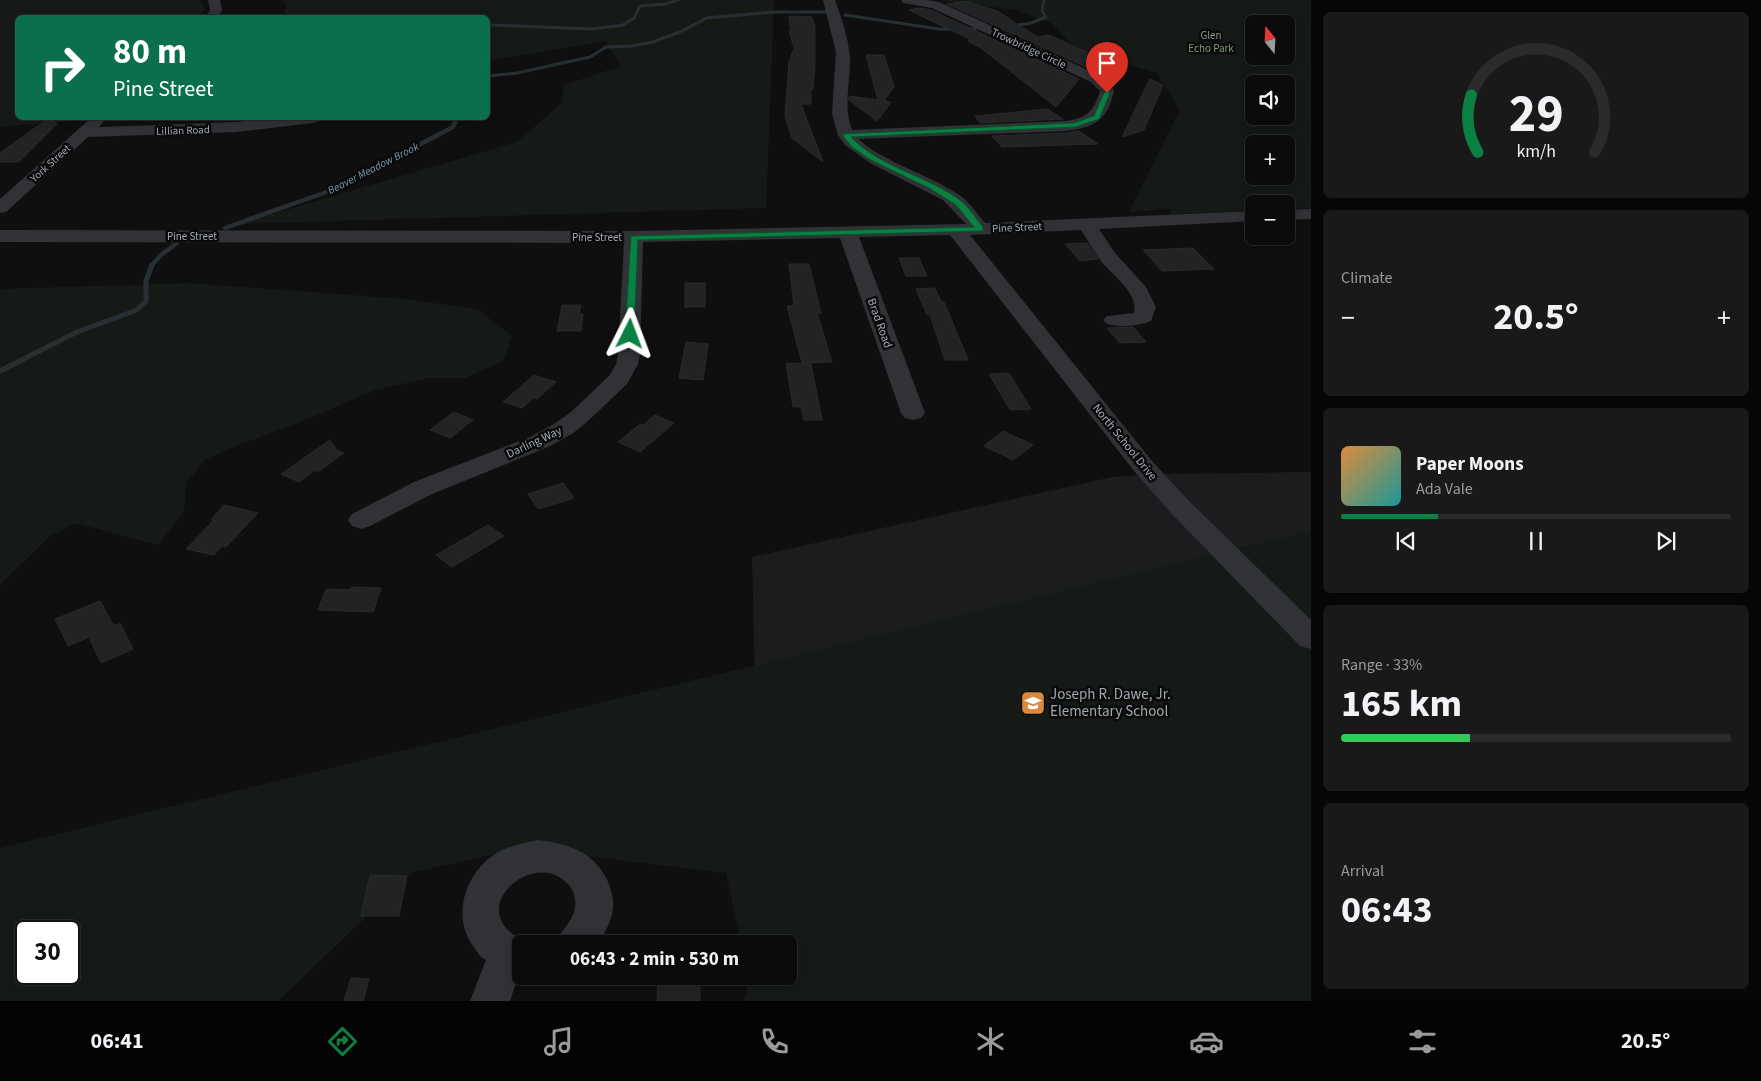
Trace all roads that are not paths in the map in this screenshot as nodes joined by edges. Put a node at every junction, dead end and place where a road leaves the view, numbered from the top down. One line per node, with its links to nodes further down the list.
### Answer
1 (214, 0): 4 (street)
2 (829, 0): 8 (street)
3 (908, 0): 8 (street, Trowbridge Circle)
4 (213, 15)
5 (97, 120): 7 (street, York Street)
6 (295, 120): 7 (street, Lillian Road)
7 (83, 132): 9 (street, York Street)
8 (846, 135): 14 (street)
9 (0, 208)
10 (1311, 214): 11 (street)
11 (1295, 215)
12 (1245, 216): 13 (street, Pine Street)
13 (1087, 224): 14 (street, Pine Street); 19 (lane)
14 (980, 229): 15 (street, Pine Street)
15 (956, 230): 16 (street, Pine Street); 22 (street, North School Drive)
16 (848, 233): 18 (street, Pine Street); 20 (street, Brad Road)
17 (0, 236): 18 (street, Pine Street)
18 (634, 237): 21 (street, Darling Way)
19 (1114, 320)
20 (912, 413)
21 (361, 520)
22 (1311, 638)
23 (582, 935): 24 (street)
24 (512, 955)
25 (512, 962): 26 (street)
26 (490, 1001)

